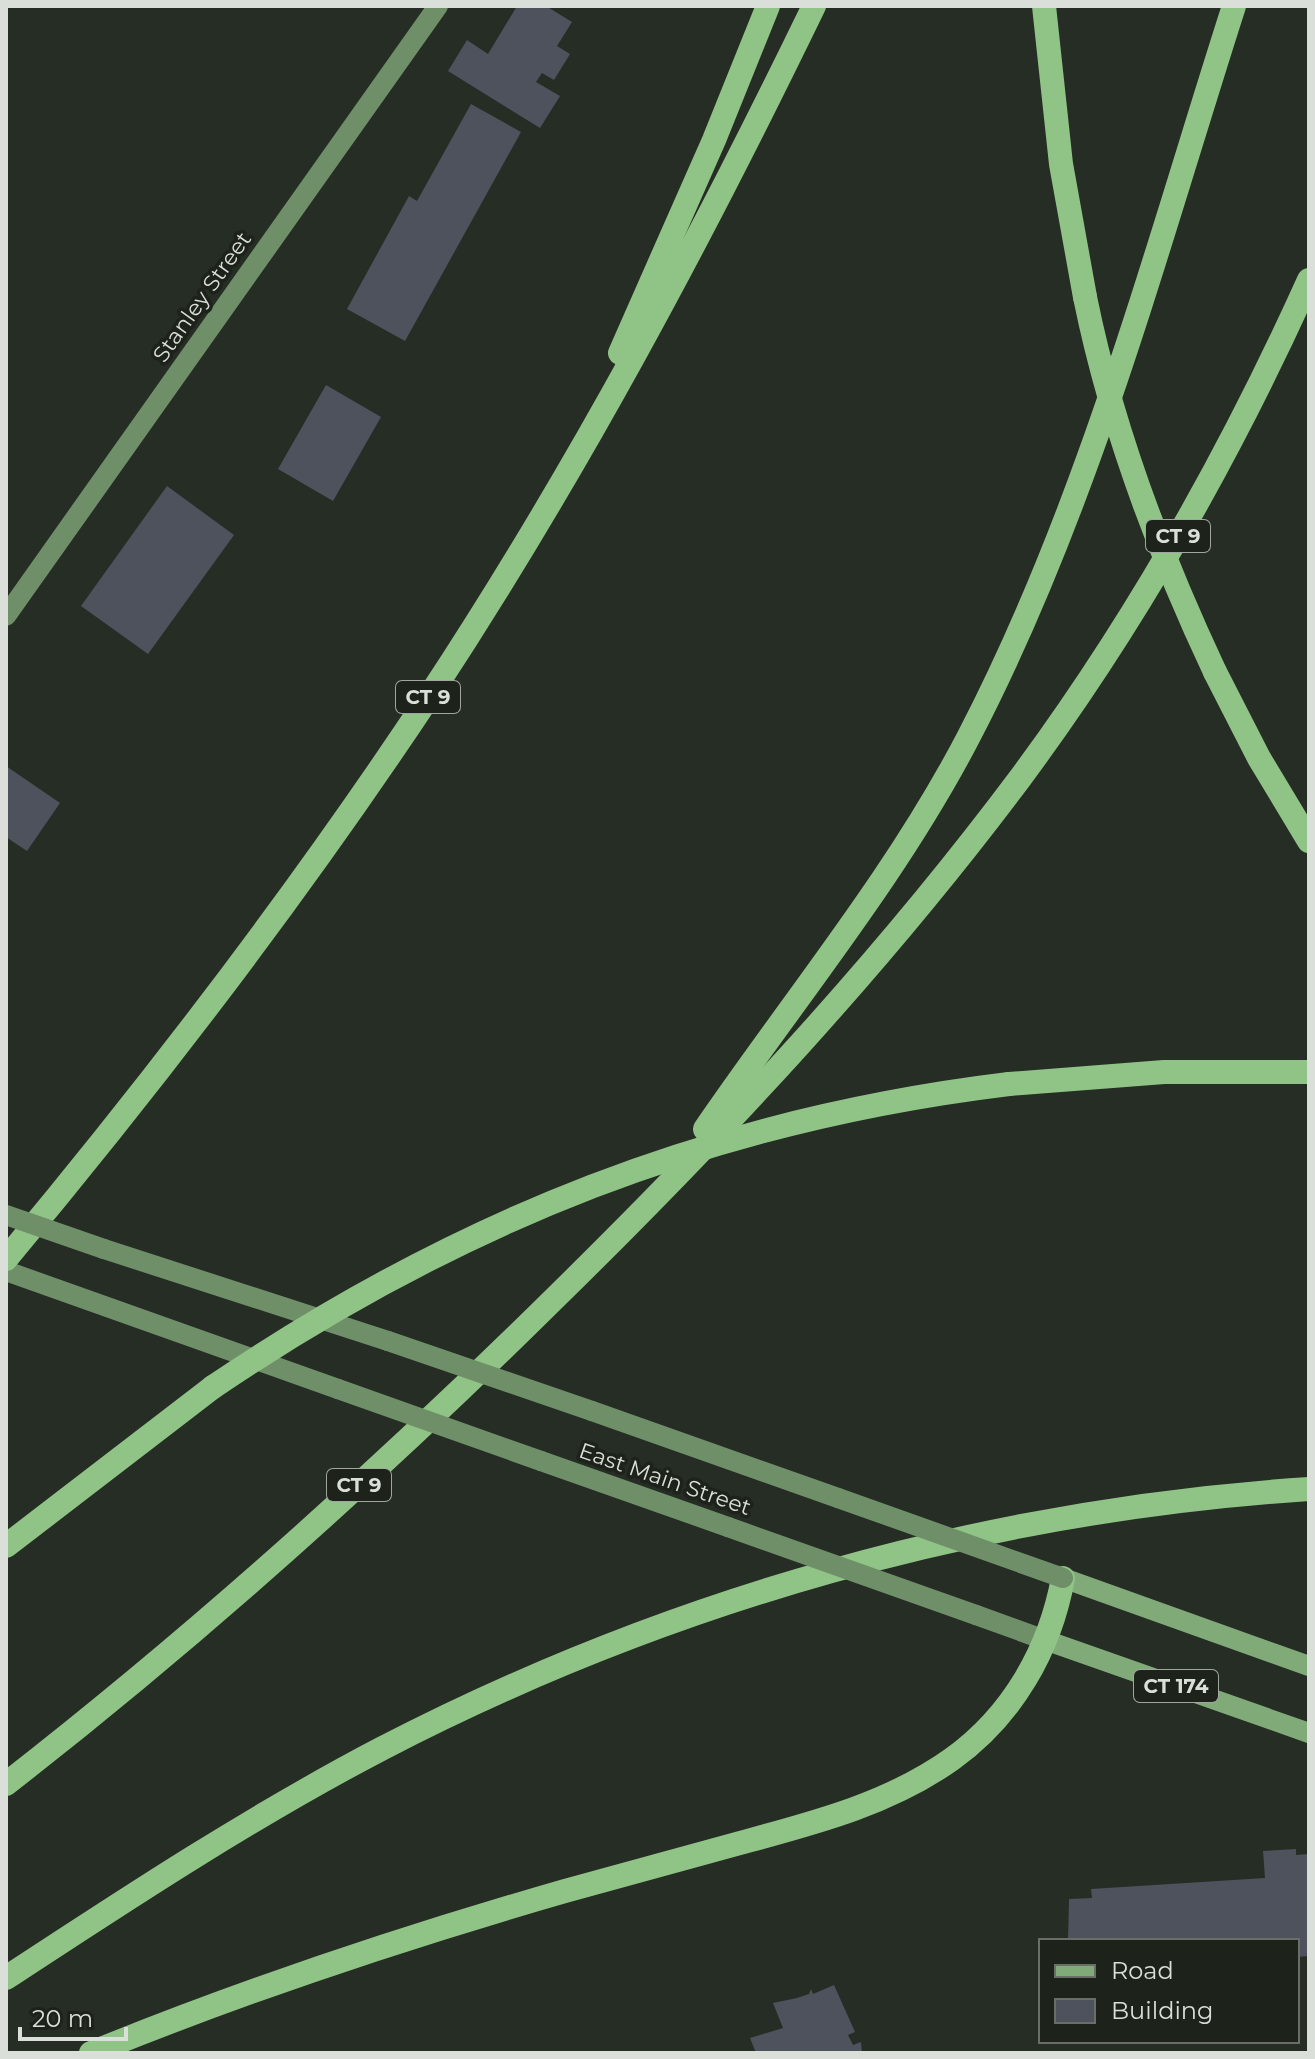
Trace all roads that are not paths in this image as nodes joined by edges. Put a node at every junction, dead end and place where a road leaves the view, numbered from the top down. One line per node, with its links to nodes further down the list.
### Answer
1 (438, 6): 8 (main road, Stanley Street)
2 (768, 6): 7 (highway)
3 (814, 6): 7 (highway, CT 9)
4 (1044, 6): 9 (highway, bridge)
5 (1234, 6): 11 (highway)
6 (1309, 280): 11 (highway, CT 9)
7 (556, 492): 13 (highway, CT 9)
8 (6, 616)
9 (1309, 841)
10 (1309, 1072): 16 (highway, bridge)
11 (672, 1182): 21 (highway, CT 9)
12 (6, 1215): 17 (main road, East Main Street, bridge)
13 (6, 1259)
14 (6, 1271): 18 (main road, East Main Street / CT 174, bridge)
15 (1309, 1489): 22 (highway)
16 (6, 1546)
17 (1070, 1586): 18 (highway); 19 (main road, East Main Street)
18 (1045, 1640): 20 (main road, East Main Street / CT 174); 23 (highway)
19 (1309, 1666)
20 (1309, 1733)
21 (6, 1784)
22 (6, 1978)
23 (91, 2053)

